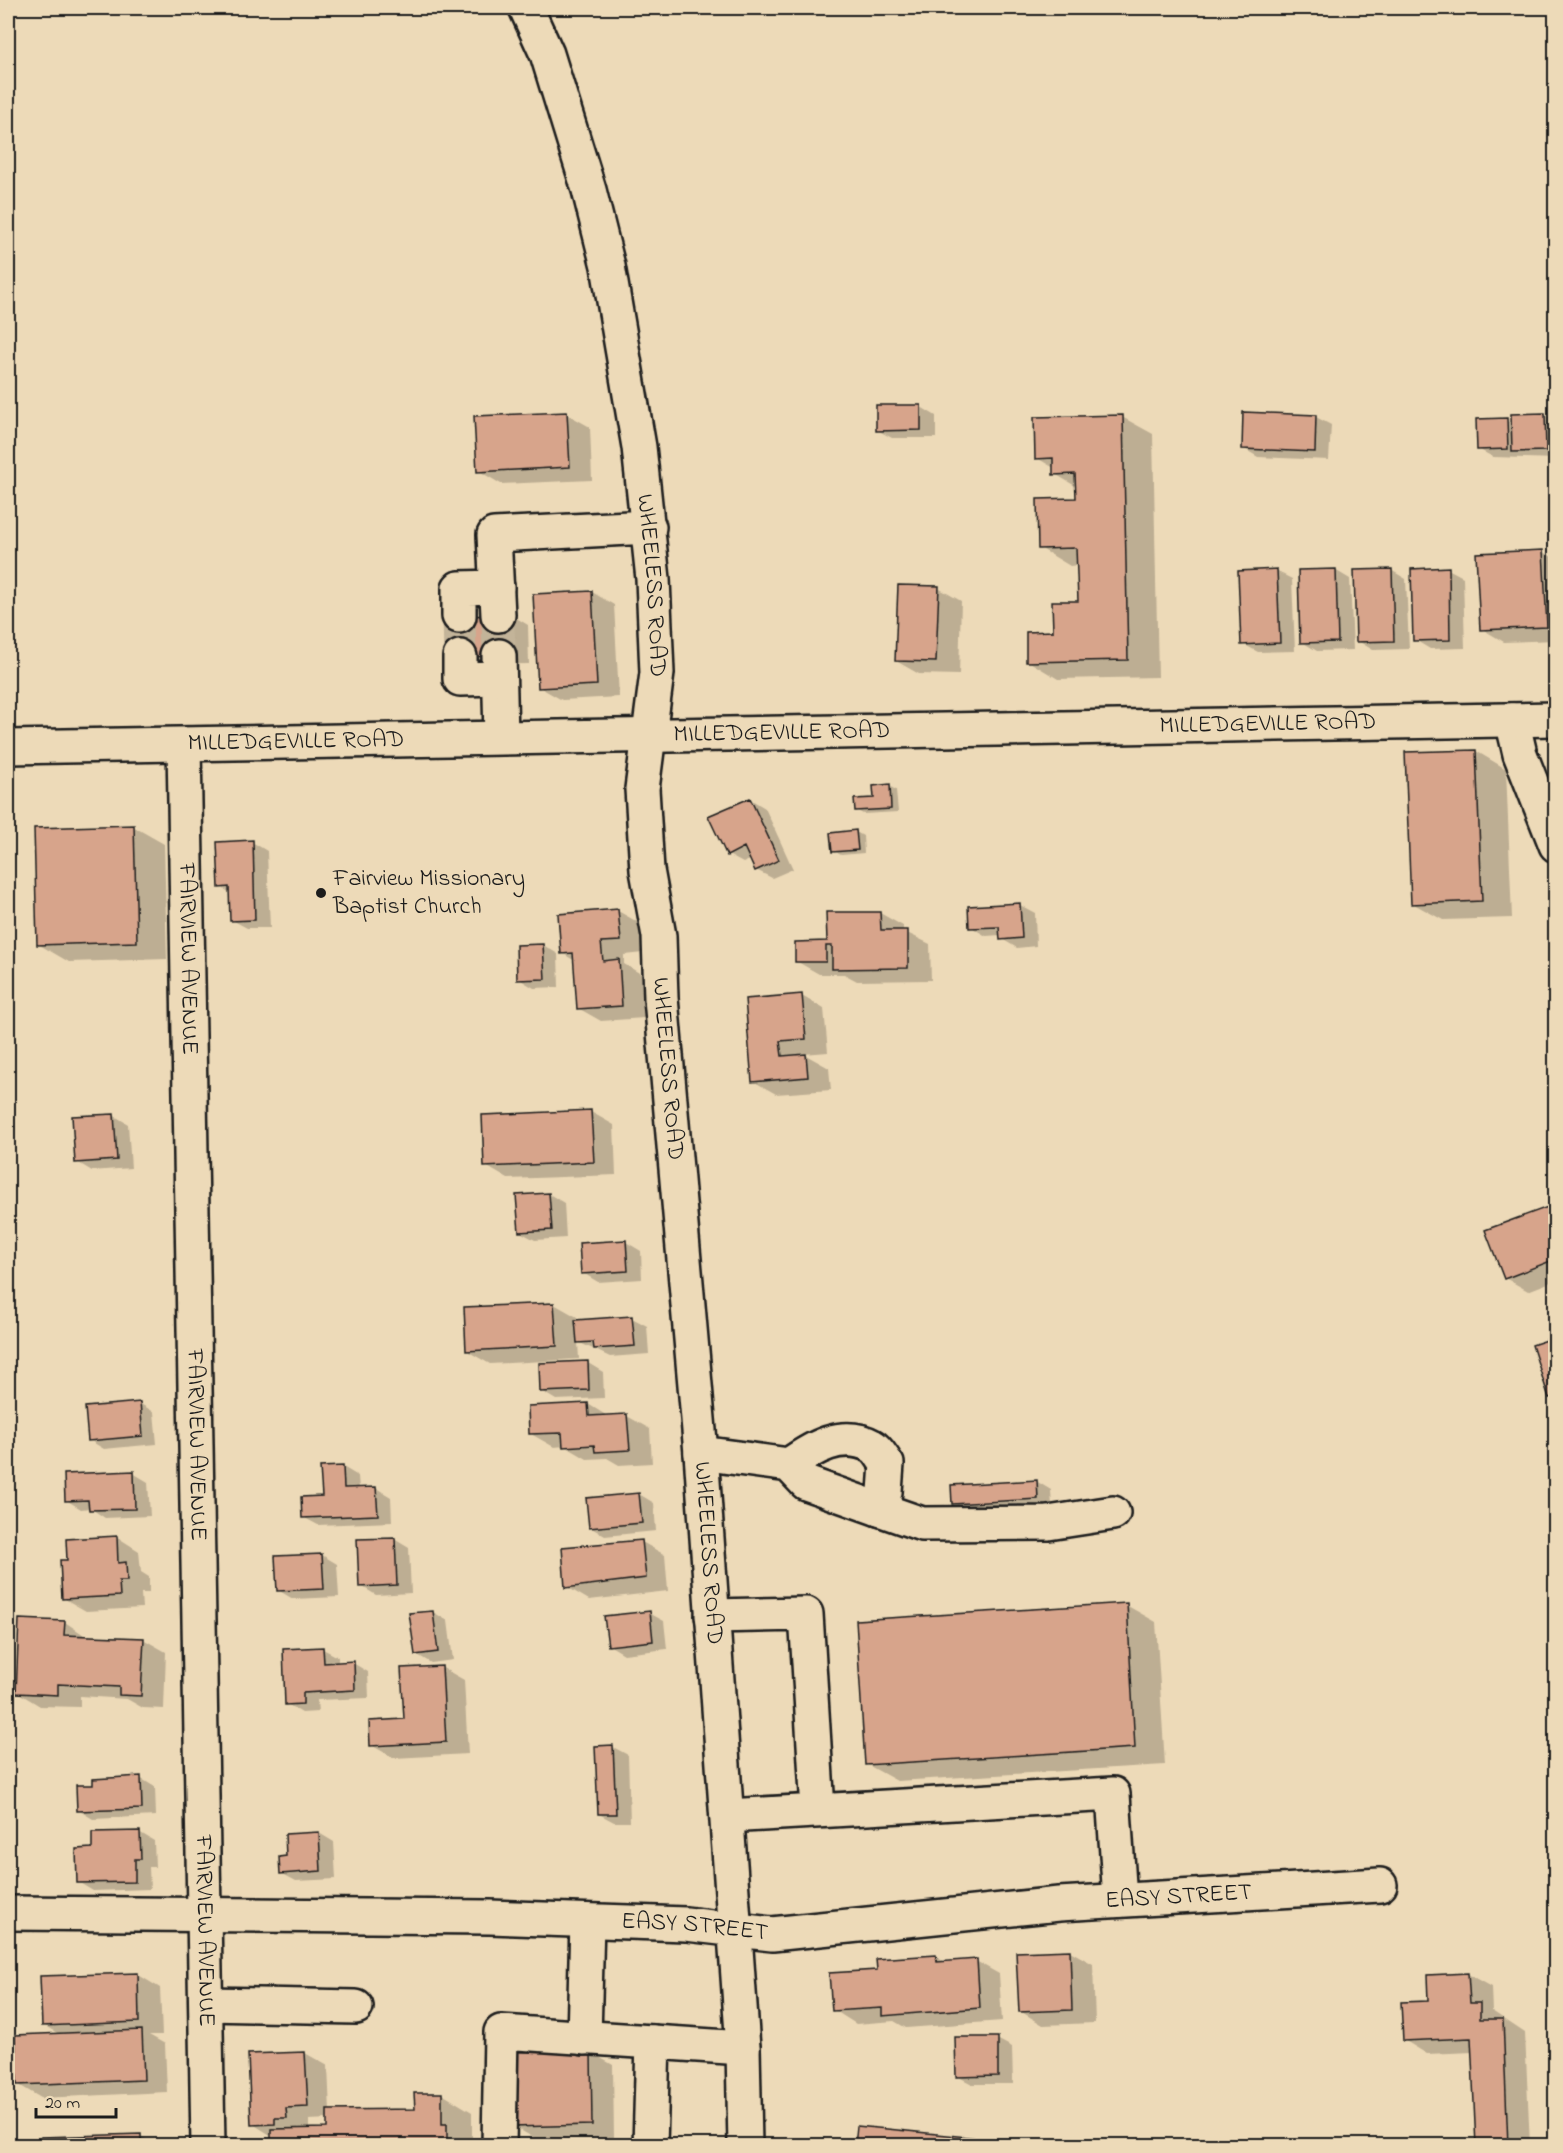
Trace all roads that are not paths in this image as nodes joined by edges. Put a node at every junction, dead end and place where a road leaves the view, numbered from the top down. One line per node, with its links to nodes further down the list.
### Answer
1 (526, 8): 2 (street, WHEELESS ROAD)
2 (649, 527): 3 (street); 7 (street, WHEELESS ROAD)
3 (459, 616)
4 (460, 657): 8 (street)
5 (1556, 719): 6 (street, MILLEDGEVILLE ROAD)
6 (1512, 720): 7 (street, MILLEDGEVILLE ROAD); 11 (street)
7 (650, 734): 8 (street, MILLEDGEVILLE ROAD); 12 (street, WHEELESS ROAD)
8 (501, 737): 9 (street, MILLEDGEVILLE ROAD)
9 (184, 744): 10 (street, MILLEDGEVILLE ROAD); 22 (street, FAIRVIEW AVENUE)
10 (8, 747)
11 (1556, 845)
12 (700, 1453): 13 (street); 16 (street, WHEELESS ROAD)
13 (789, 1465): 14 (street); 14 (street)
14 (879, 1509): 15 (street)
15 (1113, 1513)
16 (712, 1616): 17 (street); 18 (street, WHEELESS ROAD)
17 (818, 1810): 18 (street); 20 (street)
18 (727, 1816): 24 (street, WHEELESS ROAD)
19 (1380, 1885): 20 (street, EASY STREET)
20 (1120, 1900): 24 (street, EASY STREET)
21 (8, 1913): 22 (street, EASY STREET)
22 (206, 1914): 23 (street, EASY STREET); 25 (street, FAIRVIEW AVENUE)
23 (587, 1921): 24 (street, EASY STREET); 27 (street)
24 (735, 1929): 29 (street, WHEELESS ROAD)
25 (207, 2004): 26 (street); 30 (street, FAIRVIEW AVENUE)
26 (356, 2007)
27 (584, 2038): 28 (street); 31 (street)
28 (653, 2042): 29 (street); 32 (street)
29 (742, 2048): 33 (street, WHEELESS ROAD)
30 (208, 2145)
31 (499, 2145)
32 (650, 2145)
33 (745, 2145)

